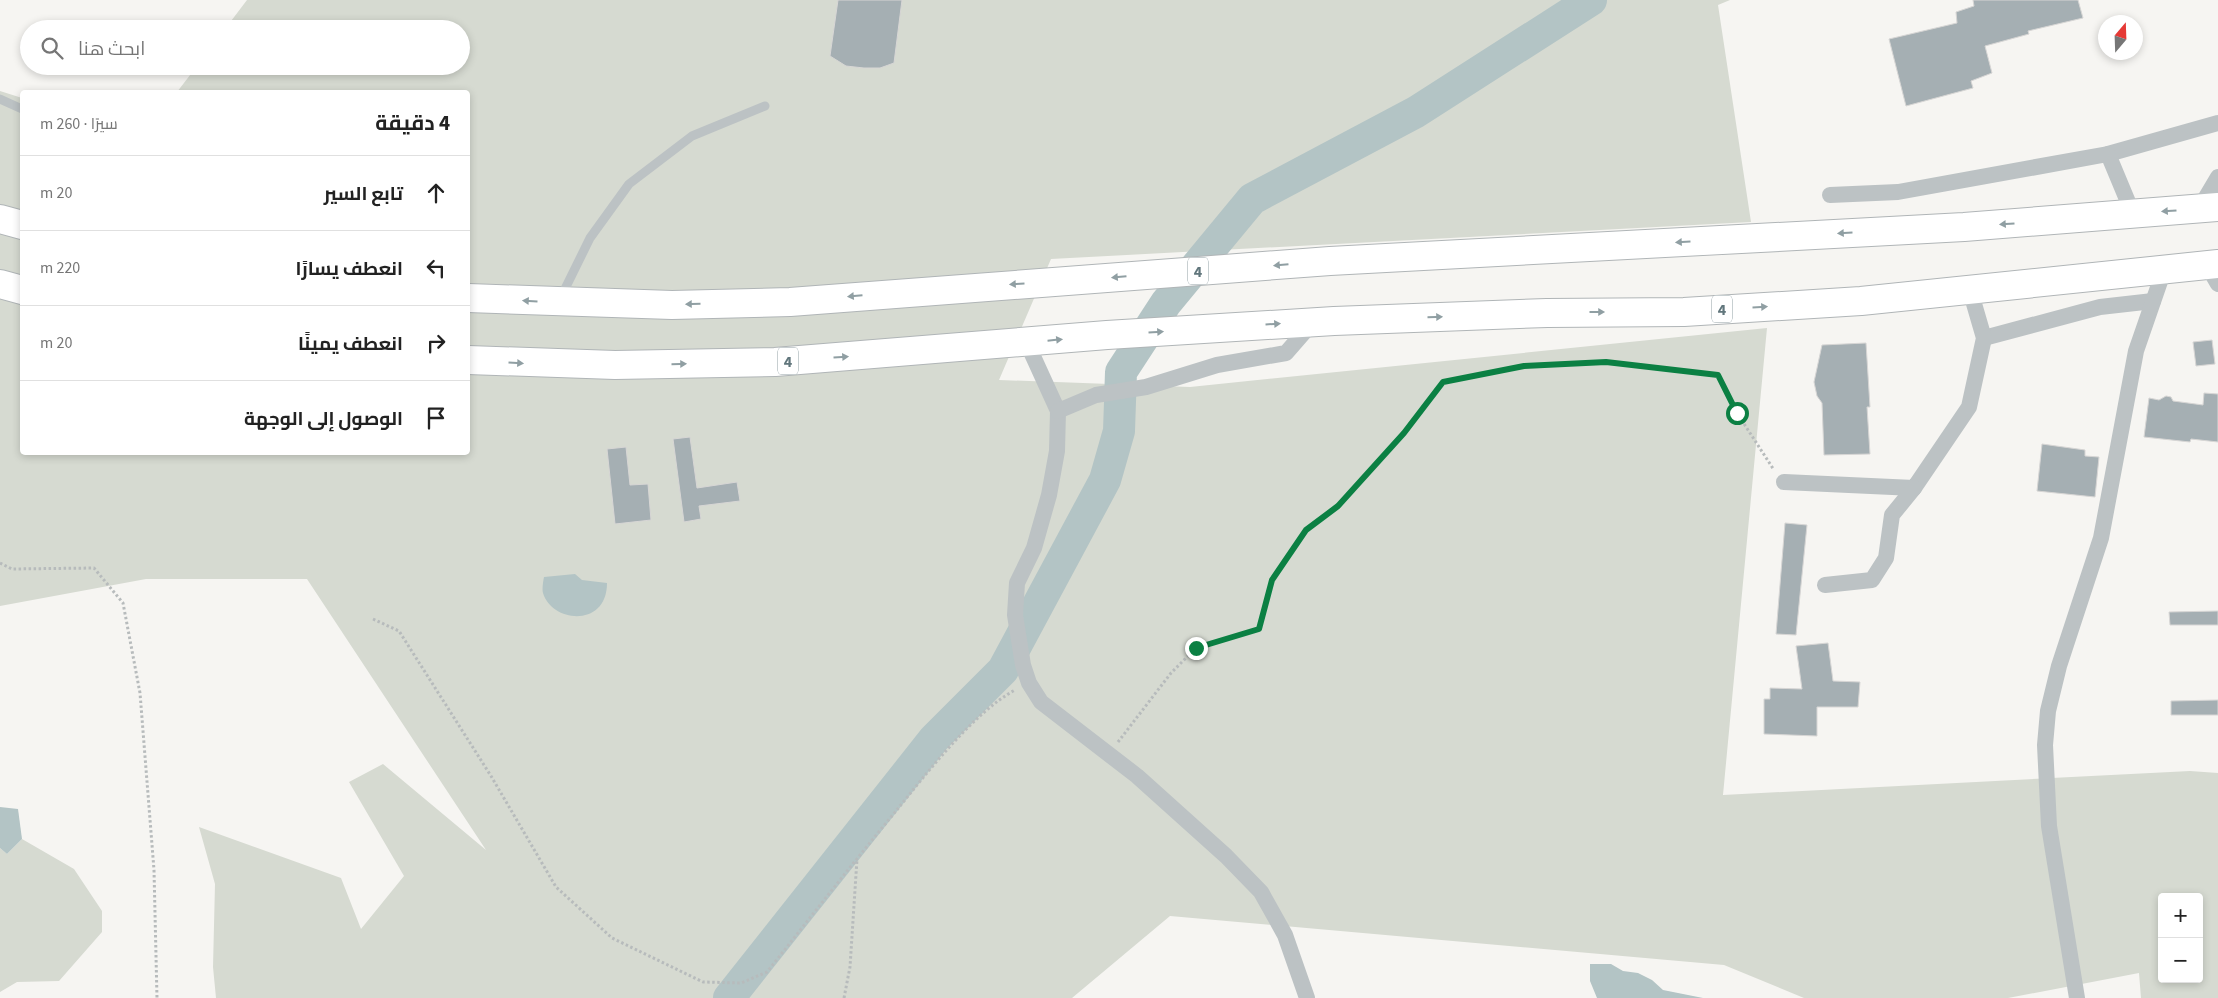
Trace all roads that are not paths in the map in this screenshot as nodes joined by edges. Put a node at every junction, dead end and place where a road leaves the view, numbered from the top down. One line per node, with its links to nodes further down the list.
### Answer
1 (0, 99): 3 (lane)
2 (765, 106): 19 (lane)
3 (20, 108)
4 (2218, 123): 5 (street)
5 (2108, 154): 7 (street); 9 (street)
6 (2218, 178): 8 (street)
7 (1830, 194)
8 (2208, 208): 9 (highway, 4, one-way to 9)
9 (2133, 214): 19 (highway, 4, one-way to 19)
10 (0, 218): 11 (highway)
11 (20, 223)
12 (2164, 270): 13 (highway, 4); 16 (highway, 4); 18 (street)
13 (2214, 271)
14 (0, 284): 15 (highway)
15 (20, 289)
16 (1970, 290): 20 (highway, 4, one-way to 16); 21 (street)
17 (470, 298): 19 (highway, 4, one-way to 17)
18 (2153, 300): 21 (street); 29 (street)
19 (559, 302)
20 (1313, 322): 22 (highway, 4, one-way to 20); 24 (street)
21 (1984, 338): 26 (street)
22 (1028, 343): 23 (highway, 4, one-way to 22); 24 (street)
23 (470, 360)
24 (1058, 411): 28 (street)
25 (1784, 482): 26 (street)
26 (1914, 488): 27 (street)
27 (1825, 585)
28 (1307, 998)
29 (2077, 998)

